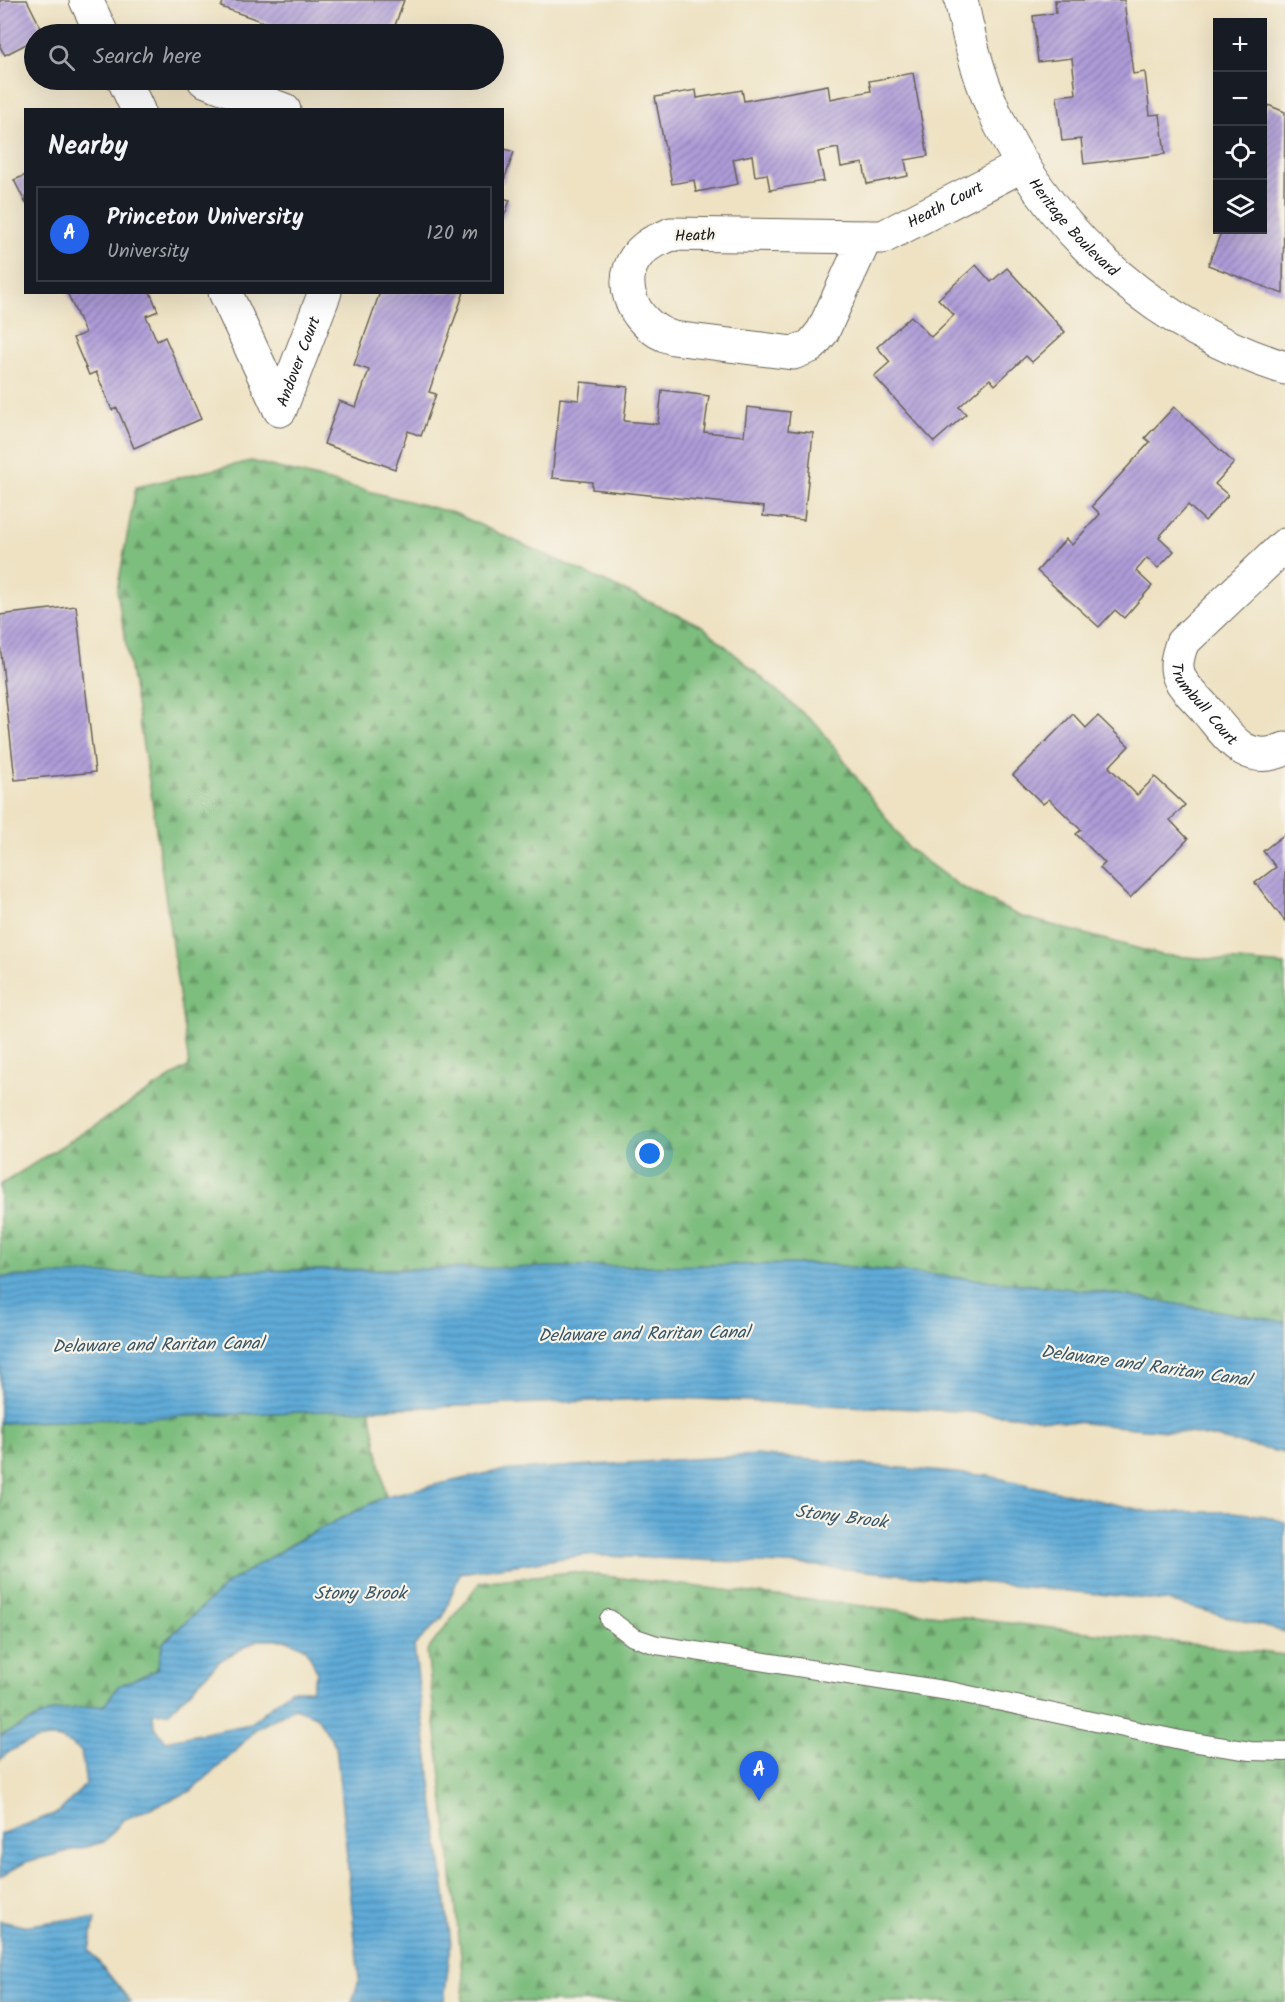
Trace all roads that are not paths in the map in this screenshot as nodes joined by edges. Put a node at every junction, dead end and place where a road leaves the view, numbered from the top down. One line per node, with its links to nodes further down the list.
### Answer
1 (86, 0): 3 (street)
2 (961, 0): 8 (street, Heritage Boulevard)
3 (97, 24)
4 (129, 90): 6 (street)
5 (231, 90): 7 (street)
6 (137, 108)
7 (279, 108)
8 (1023, 165): 9 (street, Heath Court); 12 (street, Heritage Boulevard)
9 (866, 237): 9 (street, Heath)
10 (226, 294): 11 (street, Andover Court)
11 (324, 294)
12 (1285, 368)
13 (1285, 545): 14 (street, Trumbull Court)
14 (1285, 749)
15 (609, 1619): 16 (lane)
16 (1285, 1752)

